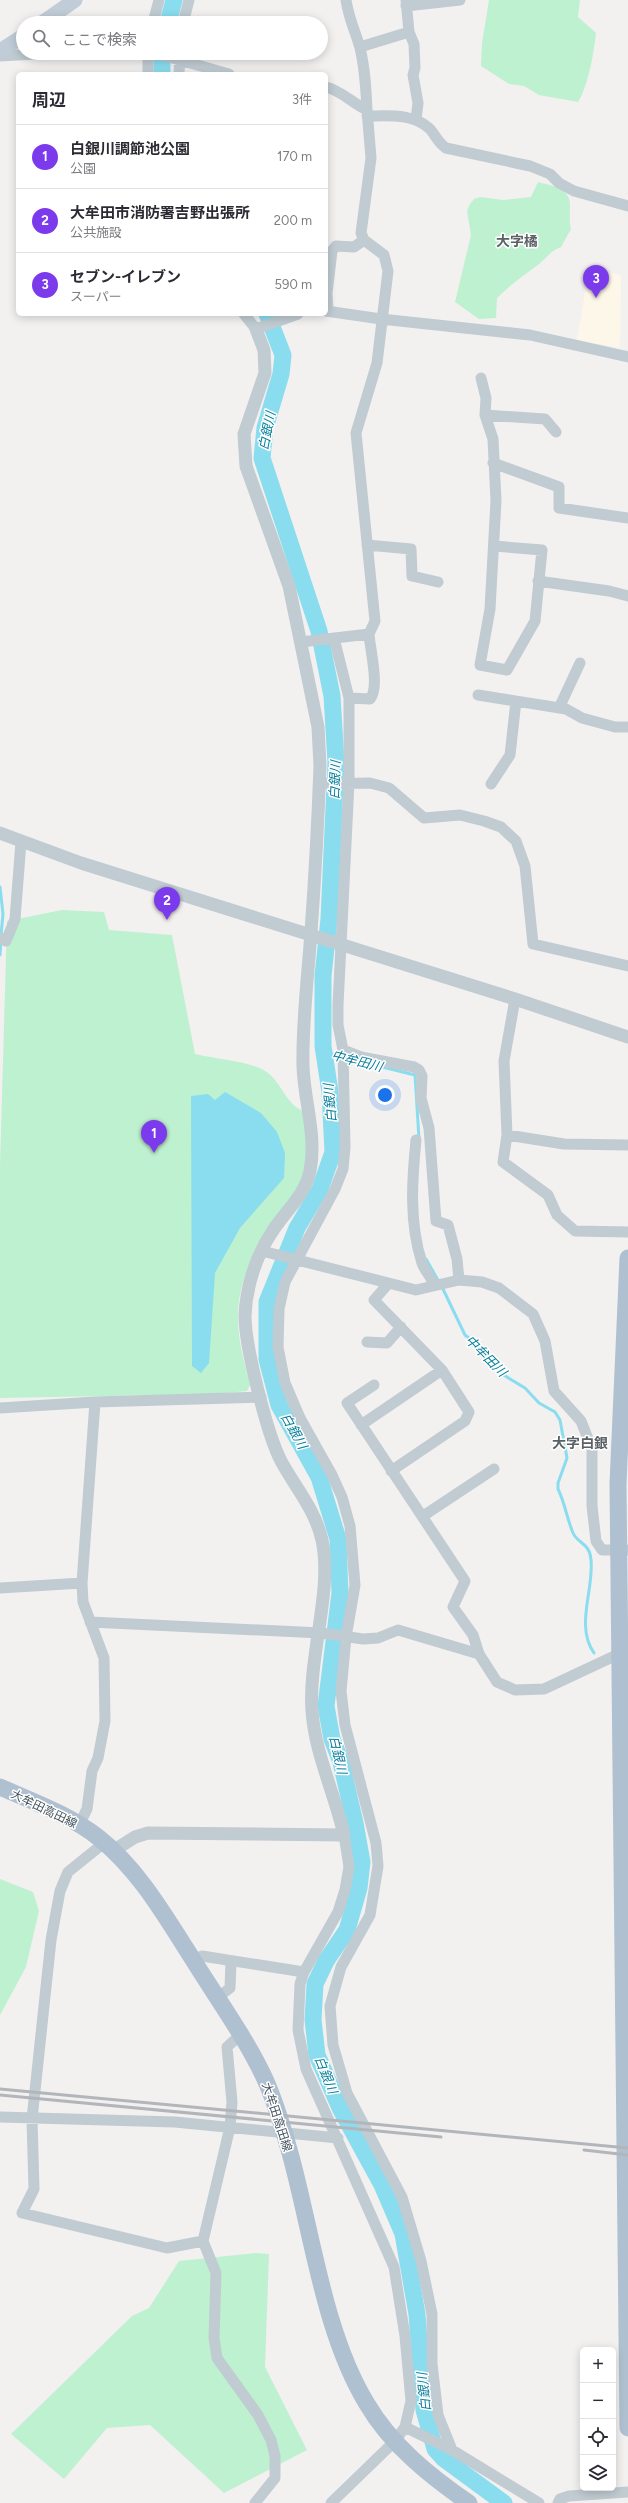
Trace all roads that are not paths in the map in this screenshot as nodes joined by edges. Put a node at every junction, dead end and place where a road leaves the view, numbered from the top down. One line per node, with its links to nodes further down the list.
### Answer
1 (75, 0): 7 (main road)
2 (159, 0): 8 (street)
3 (189, 0): 9 (street)
4 (346, 0): 12 (street)
5 (460, 0): 6 (street)
6 (406, 3): 10 (street)
7 (52, 16)
8 (155, 16)
9 (185, 16)
10 (409, 32): 12 (street); 24 (street)
11 (16, 41): 13 (main road)
12 (360, 47): 23 (street)
13 (0, 51)
14 (16, 55): 15 (street)
15 (0, 56)
16 (148, 60): 19 (street)
17 (180, 60): 20 (street)
18 (191, 60): 21 (street)
19 (148, 72)
20 (180, 72)
21 (224, 72)
22 (328, 88): 23 (street)
23 (367, 113): 24 (street); 26 (street)
24 (416, 120): 25 (street)
25 (628, 206)
26 (364, 240): 27 (street); 31 (street)
27 (328, 285)
28 (328, 311): 31 (street)
29 (246, 316): 32 (street)
30 (283, 317): 32 (street)
31 (381, 319): 33 (street); 39 (street)
32 (260, 328): 46 (street)
33 (628, 357)
34 (481, 378): 35 (street)
35 (485, 415): 36 (street); 37 (street)
36 (556, 432)
37 (493, 463): 38 (street); 40 (street)
38 (628, 518)
39 (367, 545): 42 (street); 44 (street)
40 (494, 546): 41 (street); 41 (street)
41 (538, 581): 43 (street)
42 (438, 582)
43 (628, 596)
44 (369, 634): 45 (street); 49 (street)
45 (331, 639): 46 (street); 49 (street)
46 (301, 642): 54 (street)
47 (580, 663): 51 (street)
48 (478, 694): 50 (street)
49 (349, 698): 53 (street)
50 (516, 701): 51 (street); 55 (street)
51 (559, 708): 52 (street)
52 (628, 727)
53 (347, 783): 54 (street); 60 (street); 61 (street)
54 (322, 784): 58 (street)
55 (491, 784)
56 (0, 833): 57 (street)
57 (21, 842): 58 (street); 59 (street)
58 (313, 937): 60 (street); 69 (street)
59 (0, 938)
60 (339, 945): 62 (street); 64 (street)
61 (628, 966)
62 (515, 999): 63 (street); 65 (street)
63 (628, 1037)
64 (343, 1055): 71 (street); 72 (street)
65 (507, 1135): 67 (street); 68 (street)
66 (416, 1140): 73 (street)
67 (628, 1145)
68 (628, 1232)
69 (266, 1252): 71 (street); 79 (street)
70 (628, 1258): 86 (main road)
71 (295, 1260): 74 (street); 91 (street)
72 (459, 1280): 73 (street); 86 (street)
73 (438, 1283): 74 (street)
74 (388, 1284): 75 (street)
75 (401, 1327): 76 (street); 77 (street)
76 (368, 1342)
77 (442, 1370): 82 (street); 84 (street)
78 (374, 1385): 82 (street)
79 (261, 1397): 80 (street); 90 (street)
80 (95, 1402): 81 (street); 87 (street)
81 (0, 1408)
82 (361, 1425): 84 (street)
83 (494, 1469): 85 (street)
84 (391, 1471): 85 (street)
85 (422, 1516): 93 (street)
86 (624, 1550): 92 (main road)
87 (82, 1583): 88 (street); 89 (street)
88 (0, 1588)
89 (90, 1622): 90 (street); 95 (street)
90 (319, 1634): 91 (street); 96 (street)
91 (344, 1637): 93 (street); 112 (street)
92 (625, 1651): 93 (street); 103 (main road)
93 (479, 1654)
94 (0, 1787): 95 (main road, 大牟田高田線)
95 (79, 1825): 97 (main road, 大牟田高田線)
96 (344, 1835): 97 (street); 100 (street)
97 (109, 1847): 98 (main road, 大牟田高田線); 105 (street)
98 (192, 1960): 99 (street); 101 (main road, 大牟田高田線)
99 (231, 1961): 100 (street); 101 (street)
100 (304, 1972): 108 (street)
101 (217, 1998): 102 (main road, 大牟田高田線)
102 (240, 2035): 106 (street); 107 (main road, 大牟田高田線)
103 (627, 2036): 110 (main road)
104 (0, 2117): 105 (street)
105 (32, 2119): 106 (street); 109 (street)
106 (230, 2128): 107 (street); 109 (street)
107 (282, 2132): 108 (street); 111 (main road, 大牟田高田線)
108 (338, 2138): 111 (street)
109 (203, 2241): 114 (street)
110 (628, 2428)
111 (400, 2434): 112 (street); 115 (street); 116 (main road, 大牟田高田線)
112 (450, 2449): 117 (street)
113 (628, 2492): 118 (street)
114 (255, 2503)
115 (331, 2503)
116 (469, 2503)
117 (539, 2503)
118 (558, 2503)

